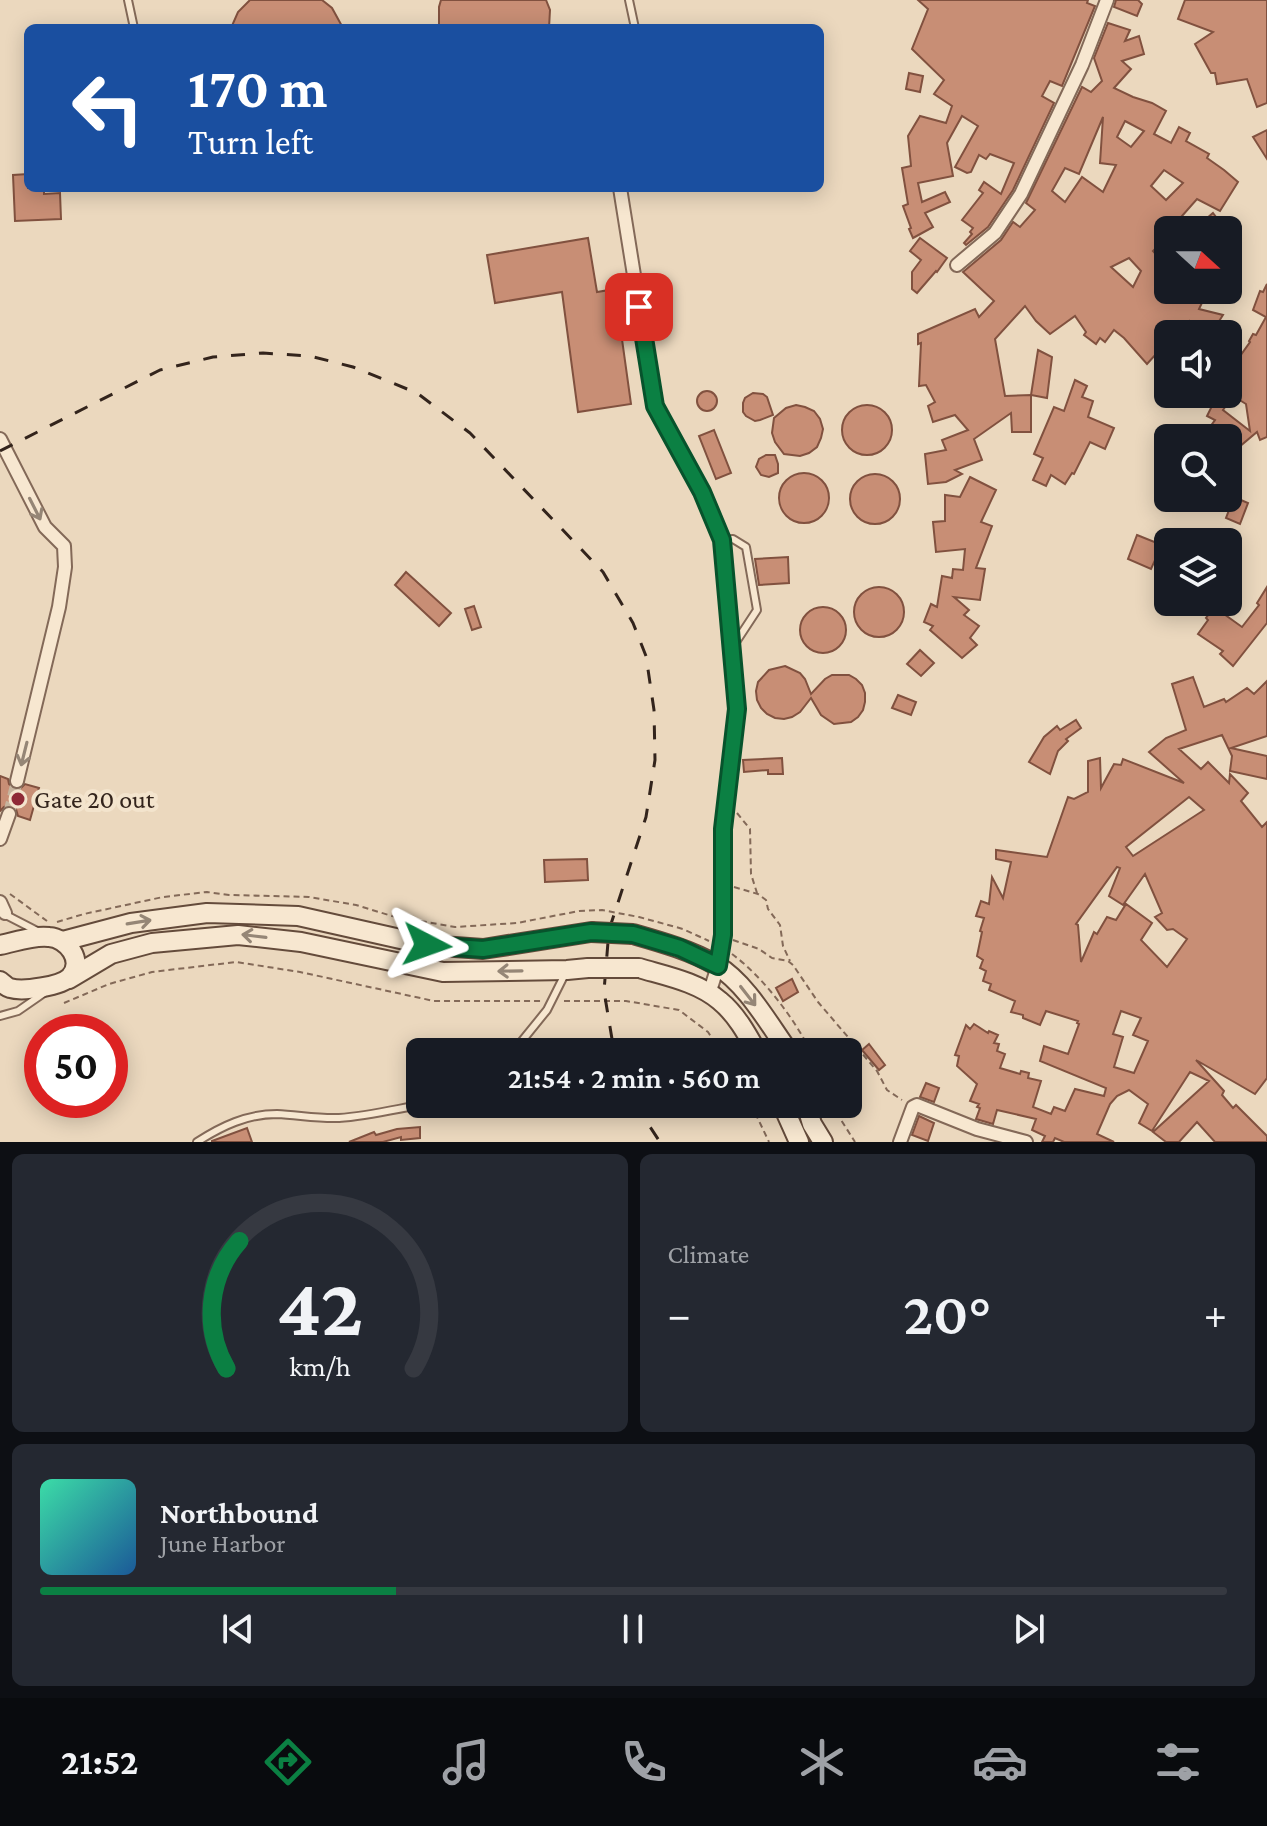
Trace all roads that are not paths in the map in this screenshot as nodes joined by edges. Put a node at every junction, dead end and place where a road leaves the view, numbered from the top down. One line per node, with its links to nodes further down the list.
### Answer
1 (128, 0): 4 (lane)
2 (629, 0): 5 (lane)
3 (1107, 0): 7 (street)
4 (133, 24)
5 (634, 24)
6 (621, 192): 9 (street)
7 (957, 265)
8 (0, 439): 11 (street, one-way to 11)
9 (722, 540): 10 (street); 10 (lane)
10 (732, 648): 17 (street)
11 (17, 781)
12 (9, 814): 13 (street)
13 (0, 839)
14 (2, 904): 15 (lane)
15 (55, 939): 16 (main road); 17 (main road, one-way to 17, bridge); 19 (main road)
16 (0, 945)
17 (718, 966): 21 (street); 25 (main road, one-way to 25)
18 (567, 970): 19 (main road, one-way to 19); 21 (main road, bridge); 23 (lane)
19 (63, 981): 20 (main road); 22 (lane)
20 (1, 983)
21 (709, 994): 24 (main road)
22 (0, 1016)
23 (524, 1038)
24 (749, 1038)
25 (779, 1038)
26 (406, 1108): 29 (lane)
27 (788, 1118): 30 (main road)
28 (810, 1118): 31 (main road)
29 (197, 1142)
30 (799, 1142)
31 (823, 1142)
32 (900, 1142): 33 (street)
33 (1026, 1142)

